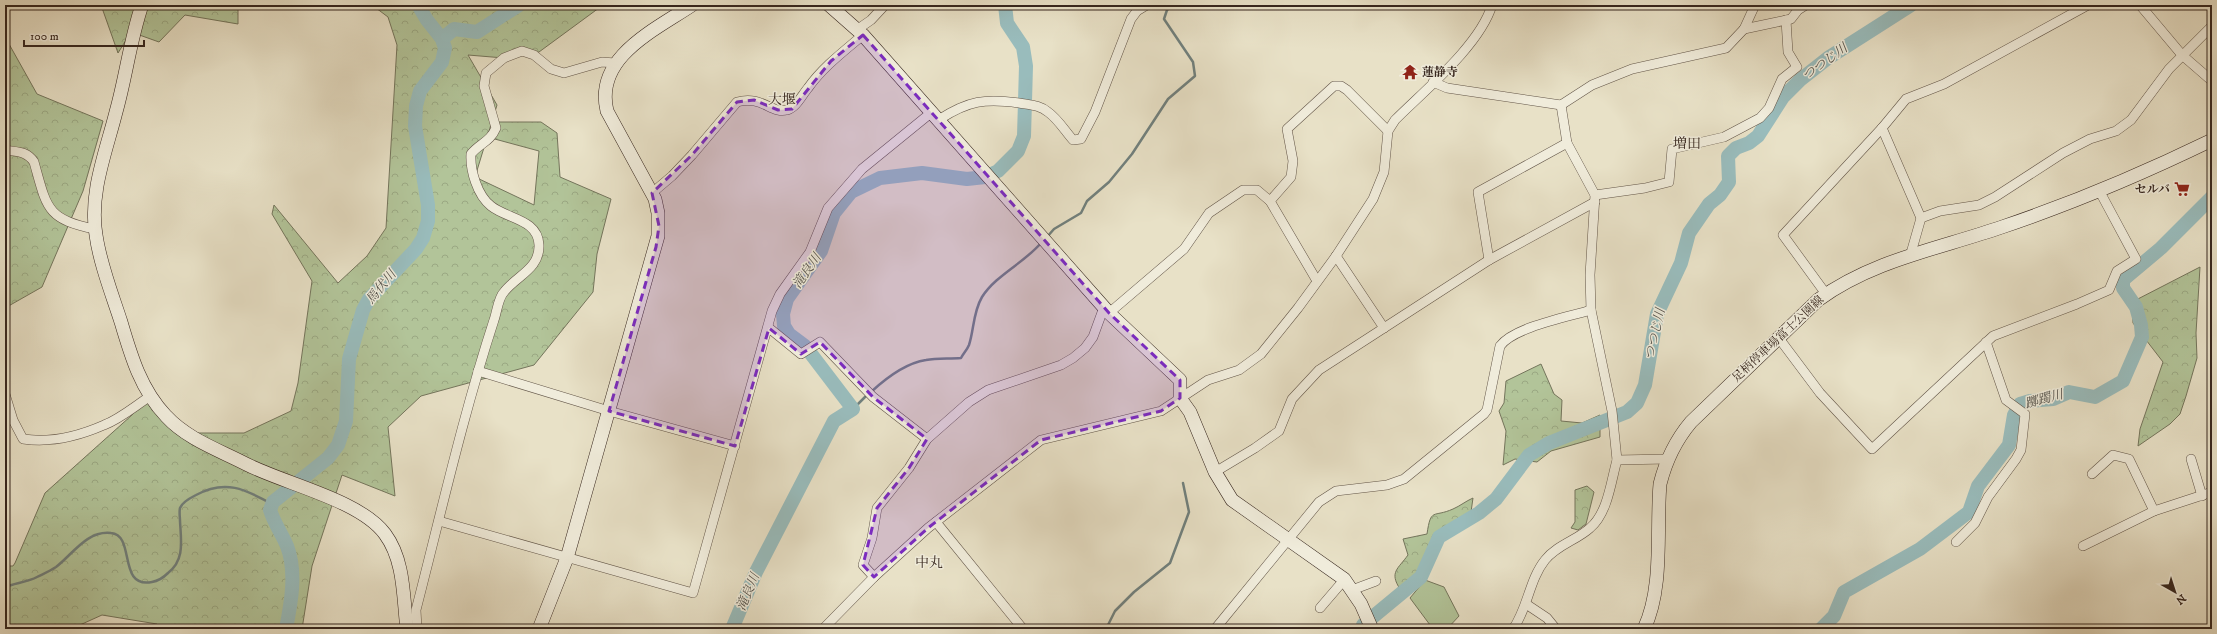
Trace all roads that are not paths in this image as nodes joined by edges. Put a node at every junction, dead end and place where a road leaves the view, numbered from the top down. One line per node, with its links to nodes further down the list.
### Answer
1 (142, 5): 31 (street)
2 (692, 5): 16 (street)
3 (829, 5): 14 (street)
4 (885, 5): 14 (street)
5 (1147, 5): 20 (street)
6 (1492, 5): 18 (street)
7 (1755, 5): 13 (street)
8 (1806, 5): 11 (street)
9 (2088, 5): 21 (street)
10 (2140, 5): 15 (street)
11 (1786, 20): 13 (street); 28 (street)
12 (2212, 26): 15 (street)
13 (1744, 29): 19 (street)
14 (860, 32): 20 (street); 27 (street)
15 (2182, 55): 17 (street); 30 (street)
16 (615, 63): 27 (street); 43 (street)
17 (2212, 81)
18 (1433, 82): 19 (street); 22 (street)
19 (1561, 105): 24 (street)
20 (936, 116): 37 (street); 39 (street)
21 (1882, 128): 30 (street); 36 (street)
22 (1388, 131): 29 (street); 33 (street)
23 (2212, 140): 26 (street, 足柄停車場富士公園線)
24 (1567, 143): 28 (street); 34 (street)
25 (5, 150): 31 (street)
26 (2100, 192): 32 (street, 足柄停車場富士公園線); 42 (street)
27 (652, 193): 47 (street)
28 (1595, 199): 34 (street); 38 (street)
29 (1270, 201): 35 (street); 37 (street)
30 (1921, 218): 32 (street)
31 (95, 228): 45 (street)
32 (1911, 253): 36 (street, 足柄停車場富士公園線)
33 (1336, 256): 35 (street); 40 (street)
34 (1489, 260): 40 (street)
35 (1317, 281): 46 (street)
36 (1826, 294): 41 (street, 足柄停車場富士公園線)
37 (1106, 310): 46 (street); 48 (street)
38 (1591, 310): 51 (street); 60 (street)
39 (768, 328): 48 (street); 49 (street)
40 (1384, 328): 53 (street)
41 (1778, 337): 42 (street); 50 (street, 足柄停車場富士公園線)
42 (1986, 342): 61 (street)
43 (478, 370): 47 (street); 58 (street)
44 (5, 394): 45 (street)
45 (149, 397): 70 (street)
46 (1180, 398): 53 (street); 59 (street)
47 (609, 411): 49 (street); 63 (street)
48 (927, 439): 64 (street)
49 (735, 446): 63 (street)
50 (1667, 459): 51 (street); 78 (street, 足柄停車場富士公園線)
51 (1617, 460): 67 (street)
52 (2191, 460): 56 (street)
53 (1215, 472): 60 (street)
54 (2092, 474): 57 (street)
55 (2212, 492): 56 (street)
56 (2202, 496): 57 (street)
57 (2154, 512): 62 (street)
58 (439, 521): 63 (street); 71 (street)
59 (936, 522): 64 (street); 74 (street)
60 (1290, 540): 66 (street); 75 (street)
61 (1956, 542)
62 (2083, 546)
63 (567, 558): 72 (street)
64 (874, 577): 73 (street)
65 (1376, 581): 66 (street)
66 (1348, 585): 68 (street); 69 (street)
67 (1526, 604): 76 (street); 77 (street)
68 (1320, 608)
69 (1369, 624)
70 (406, 629)
71 (417, 629)
72 (539, 629)
73 (823, 629)
74 (1023, 629)
75 (1215, 629)
76 (1513, 629)
77 (1556, 629)
78 (1644, 629)

